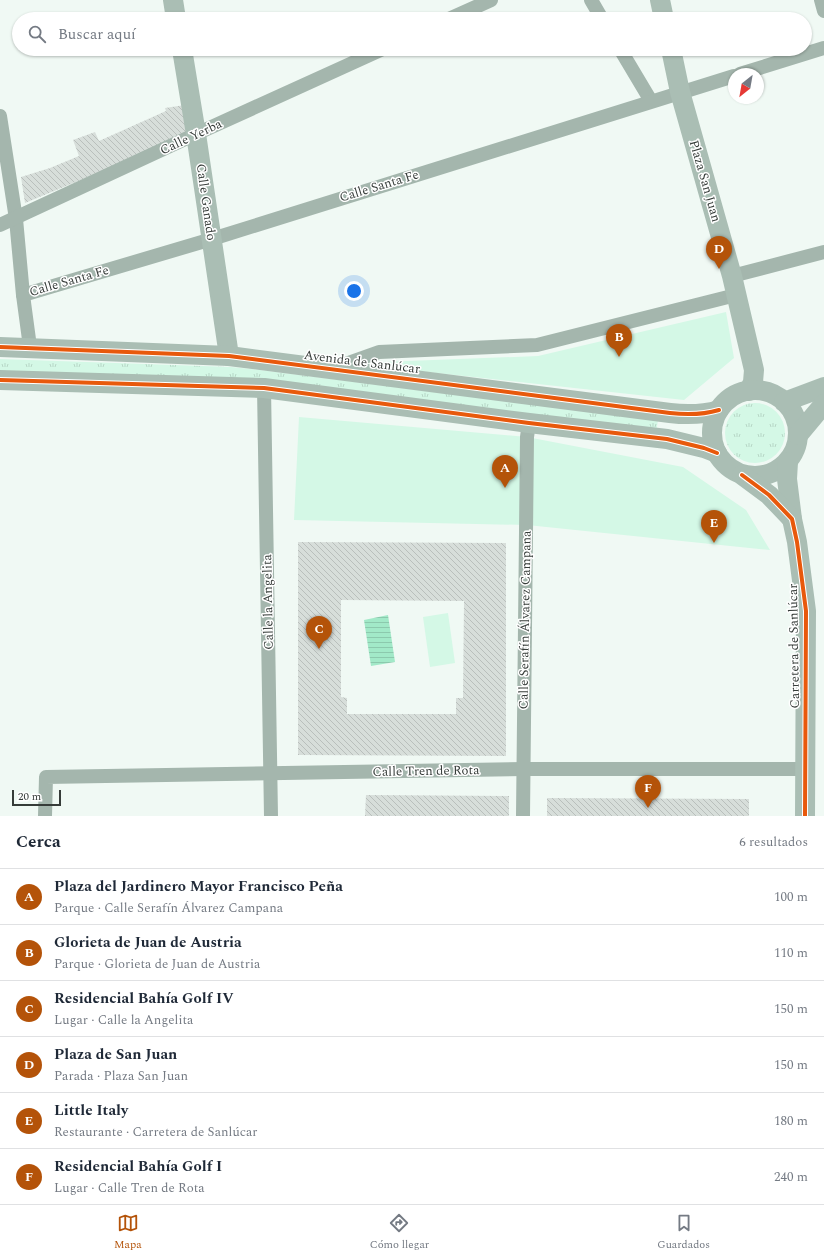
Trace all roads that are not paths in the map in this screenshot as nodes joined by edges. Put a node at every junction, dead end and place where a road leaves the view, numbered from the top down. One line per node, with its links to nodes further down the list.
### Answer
1 (173, 0): 7 (main road)
2 (491, 0): 8 (street)
3 (591, 0): 9 (street)
4 (660, 0): 10 (main road)
5 (821, 0): 6 (street)
6 (824, 11)
7 (175, 12)
8 (464, 12)
9 (598, 12)
10 (663, 12)
11 (824, 48): 12 (street)
12 (812, 52)
13 (183, 56): 23 (main road, Calle Ganado)
14 (368, 56): 23 (street, Calle Yerba)
15 (624, 56): 21 (street)
16 (672, 56): 20 (main road, Plaza San Juan)
17 (798, 56): 18 (street)
18 (759, 68)
19 (728, 77): 20 (street, Calle Santa Fe)
20 (679, 89): 21 (street, Calle Santa Fe); 28 (main road, Plaza San Juan)
21 (651, 101): 26 (street, Calle Santa Fe)
22 (0, 116): 24 (street)
23 (196, 134): 24 (street, Calle Yerba); 26 (main road, Calle Ganado)
24 (16, 219): 25 (street, Calle Yerba); 29 (street)
25 (0, 225)
26 (212, 239): 29 (street, Calle Santa Fe); 33 (main road, Calle Ganado)
27 (824, 252): 28 (street)
28 (732, 276): 30 (main road, Plaza San Juan)
29 (23, 295): 32 (street)
30 (736, 295): 34 (street); 38 (main road, Plaza San Juan)
31 (0, 347): 32 (main road, Avenida de Sanlúcar)
32 (30, 347): 33 (main road, Avenida de Sanlúcar)
33 (229, 356): 34 (main road, Avenida de Sanlúcar)
34 (333, 368): 41 (main road, Avenida de Sanlúcar)
35 (0, 380): 37 (main road)
36 (824, 387): 39 (main road)
37 (264, 388): 42 (main road); 50 (street, Calle la Angelita)
38 (749, 391): 39 (main road); 41 (main road)
39 (784, 402): 43 (main road)
40 (824, 404): 43 (main road)
41 (719, 410): 44 (main road)
42 (530, 424): 44 (main road); 48 (street, Calle Serafín Álvarez Campana)
43 (798, 435): 45 (main road)
44 (717, 453): 46 (main road)
45 (788, 462): 46 (main road); 47 (main road, Carretera de Sanlúcar)
46 (742, 475): 47 (main road)
47 (792, 519): 49 (main road, Carretera de Sanlúcar)
48 (524, 769): 49 (street, Calle Tren de Rota); 50 (street, Calle Tren de Rota); 53 (street, Calle Serafín Álvarez Campana)
49 (805, 769): 54 (main road, Carretera de Sanlúcar)
50 (271, 774): 51 (street, Calle Tren de Rota); 52 (street, Calle la Angelita)
51 (45, 816)
52 (271, 816)
53 (523, 816)
54 (805, 816)

